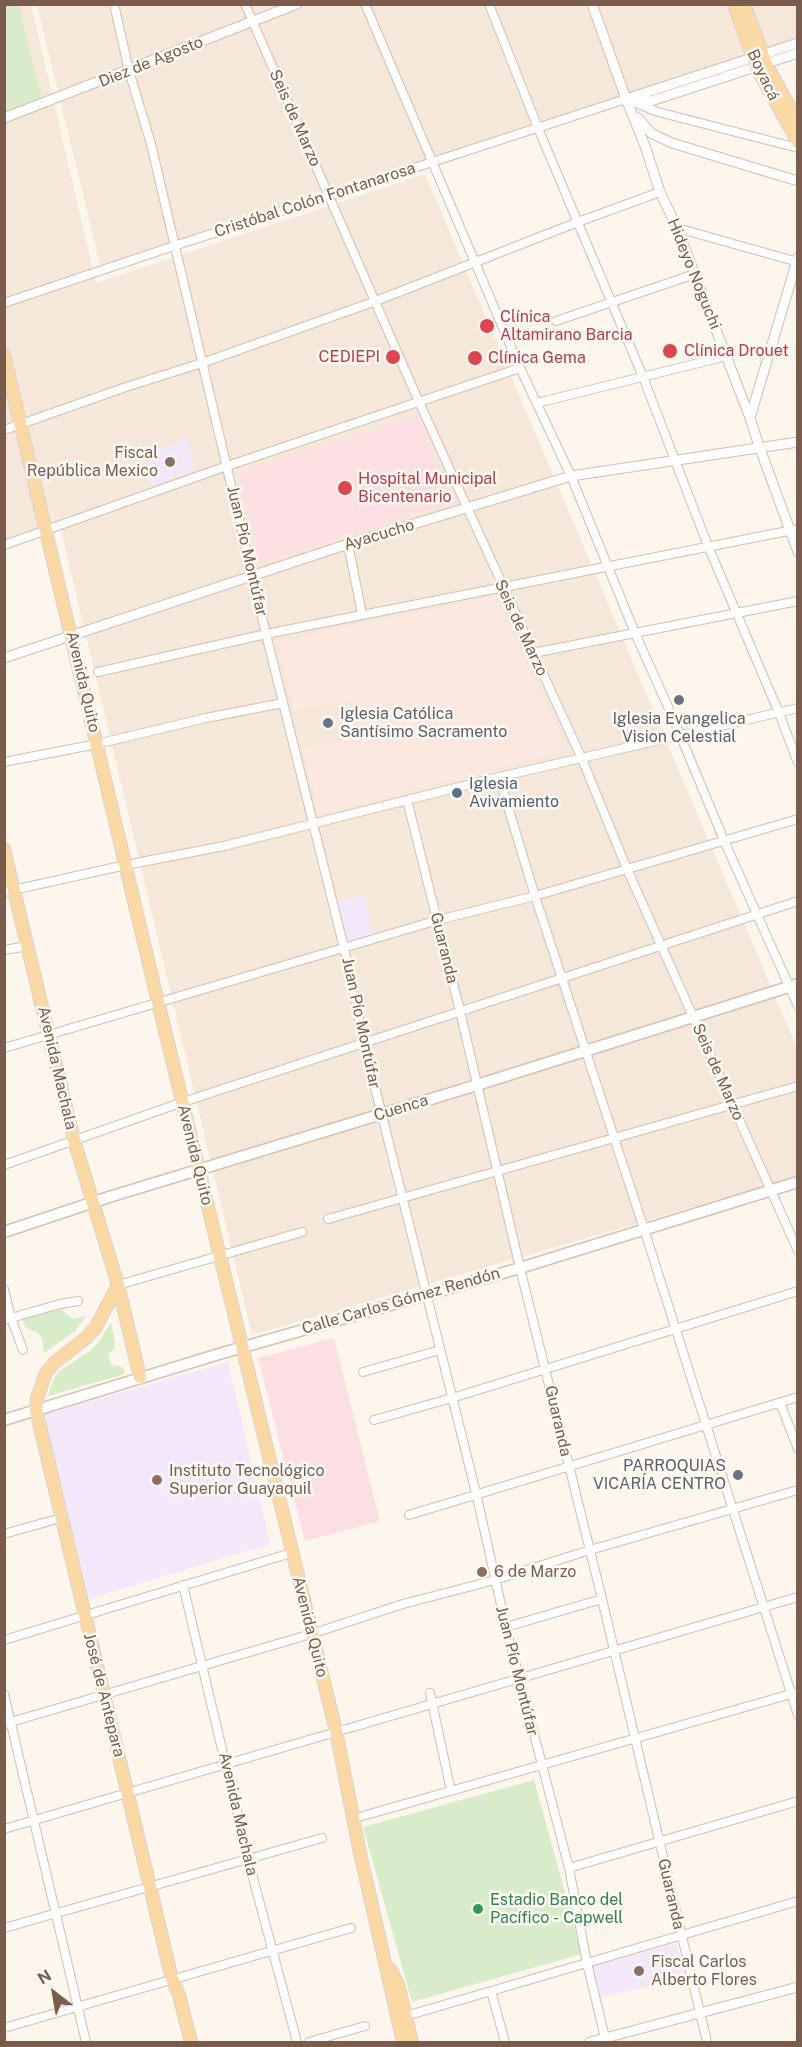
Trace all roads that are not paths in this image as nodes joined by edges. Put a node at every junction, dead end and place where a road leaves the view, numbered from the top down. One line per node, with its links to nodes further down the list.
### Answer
1 (114, 4): 13 (street, Juan Pío Montúfar)
2 (246, 4): 9 (street, Seis de Marzo)
3 (297, 4): 9 (street, Diez de Agosto)
4 (365, 4): 20 (street)
5 (489, 4): 17 (street)
6 (592, 4): 14 (street)
7 (734, 4): 12 (main road, Boyacá)
8 (744, 4): 12 (main road, Boyacá)
9 (253, 21): 13 (street, Diez de Agosto); 23 (street, Seis de Marzo)
10 (798, 43): 12 (street, Cristóbal Colón Fontanarosa)
11 (798, 53): 12 (street, Cristóbal Colón Fontanarosa)
12 (759, 61): 14 (street, Cristóbal Colón Fontanarosa); 16 (main road, Boyacá); 18 (main road, Boyacá)
13 (129, 71): 15 (street, Diez de Agosto); 26 (street, Juan Pío Montúfar)
14 (626, 99): 17 (street, Cristóbal Colón Fontanarosa); 19 (street); 21 (street); 22 (street, Hideyo Noguchi)
15 (4, 118)
16 (798, 123)
17 (538, 128): 20 (street, Cristóbal Colón Fontanarosa); 24 (street)
18 (798, 142)
19 (798, 148)
20 (432, 161): 23 (street, Cristóbal Colón Fontanarosa); 28 (street)
21 (798, 181)
22 (660, 192): 24 (street); 25 (street, Hideyo Noguchi)
23 (329, 195): 26 (street, Cristóbal Colón Fontanarosa); 30 (street, Seis de Marzo)
24 (578, 222): 28 (street); 31 (street)
25 (677, 228): 27 (street); 29 (street, Hideyo Noguchi)
26 (174, 246): 32 (street, Cristóbal Colón Fontanarosa); 36 (street, Juan Pío Montúfar)
27 (797, 260): 41 (street)
28 (475, 262): 30 (street); 37 (street)
29 (695, 274): 31 (street); 35 (street, Hideyo Noguchi)
30 (376, 301): 36 (street); 39 (street, Seis de Marzo)
31 (612, 302): 33 (street); 38 (street)
32 (4, 303)
33 (556, 321)
34 (4, 355): 42 (main road, Avenida Quito)
35 (727, 357): 38 (street); 41 (street, Hideyo Noguchi)
36 (202, 363): 42 (street); 47 (street, Juan Pío Montúfar)
37 (520, 368): 39 (street); 40 (street)
38 (643, 377): 40 (street); 46 (street)
39 (419, 402): 47 (street); 49 (street, Seis de Marzo)
40 (537, 403): 48 (street)
41 (750, 418): 45 (street, Hideyo Noguchi)
42 (21, 426): 43 (street); 51 (main road, Avenida Quito)
43 (4, 430)
44 (798, 442): 45 (street, Ayacucho)
45 (759, 446): 46 (street, Ayacucho); 50 (street, Hideyo Noguchi)
46 (674, 460): 48 (street, Ayacucho); 54 (street)
47 (227, 466): 51 (street); 57 (street, Juan Pío Montúfar)
48 (571, 476): 49 (street, Ayacucho); 56 (street)
49 (467, 507): 52 (street, Ayacucho); 58 (street, Seis de Marzo)
50 (793, 529): 54 (street); 55 (street, Hideyo Noguchi)
51 (48, 531): 53 (street); 64 (main road, Avenida Quito)
52 (348, 544): 57 (street, Ayacucho); 61 (street)
53 (4, 545)
54 (708, 546): 56 (street); 60 (street)
55 (798, 552)
56 (607, 566): 58 (street); 62 (street)
57 (253, 576): 63 (street, Juan Pío Montúfar); 64 (street, Ayacucho)
58 (502, 586): 61 (street); 65 (street, Seis de Marzo)
59 (798, 601): 60 (street)
60 (737, 613): 62 (street); 70 (street)
61 (362, 614): 63 (street)
62 (635, 633): 65 (street); 71 (street)
63 (266, 634): 67 (street); 68 (street, Juan Pío Montúfar)
64 (72, 635): 66 (street, Ayacucho); 72 (main road, Avenida Quito)
65 (532, 653): 73 (street, Seis de Marzo)
66 (4, 658)
67 (98, 672)
68 (283, 703): 72 (street); 79 (street, Juan Pío Montúfar)
69 (798, 708): 70 (street)
70 (779, 713): 71 (street); 75 (street)
71 (680, 734): 73 (street); 80 (street)
72 (97, 744): 74 (street); 82 (main road, Avenida Quito)
73 (582, 759): 76 (street); 83 (street, Seis de Marzo)
74 (4, 762)
75 (798, 763)
76 (499, 777): 77 (street); 85 (street)
77 (407, 800): 79 (street); 88 (street, Guaranda)
78 (798, 819): 80 (street)
79 (314, 823): 82 (street); 91 (street, Juan Pío Montúfar)
80 (724, 841): 83 (street); 87 (street)
81 (4, 849): 84 (main road, Avenida Machala)
82 (126, 865): 84 (street); 95 (main road, Avenida Quito)
83 (627, 869): 85 (street); 89 (street, Seis de Marzo)
84 (9, 891): 90 (main road, Avenida Machala)
85 (535, 896): 88 (street); 93 (street)
86 (798, 901): 87 (street)
87 (757, 914): 89 (street); 94 (street)
88 (438, 920): 91 (street); 97 (street, Guaranda)
89 (662, 945): 93 (street); 98 (street, Seis de Marzo)
90 (28, 946): 92 (street); 99 (main road, Avenida Machala)
91 (344, 948): 95 (street); 100 (street, Juan Pío Montúfar)
92 (4, 950)
93 (563, 978): 97 (street); 102 (street)
94 (794, 986): 96 (street); 98 (main road, Cuenca)
95 (158, 1002): 99 (street); 105 (main road, Avenida Quito)
96 (798, 1006)
97 (460, 1011): 100 (street); 103 (street, Guaranda)
98 (694, 1017): 102 (main road, Cuenca); 106 (street, Seis de Marzo)
99 (49, 1034): 101 (street); 109 (main road, Avenida Machala)
100 (364, 1043): 105 (street); 107 (street, Juan Pío Montúfar)
101 (4, 1048)
102 (586, 1050): 103 (main road, Cuenca); 108 (street)
103 (477, 1085): 107 (main road, Cuenca); 112 (street, Guaranda)
104 (798, 1086): 106 (street)
105 (183, 1102): 109 (street); 111 (main road, Avenida Quito)
106 (733, 1104): 108 (street); 114 (street, Seis de Marzo)
107 (381, 1114): 111 (main road, Cuenca); 115 (street, Juan Pío Montúfar)
108 (615, 1138): 112 (street); 118 (street)
109 (74, 1140): 110 (street); 116 (main road, Avenida Machala)
110 (4, 1165)
111 (199, 1170): 116 (main road, Cuenca); 122 (main road, Avenida Quito)
112 (498, 1172): 115 (street); 123 (street, Guaranda)
113 (798, 1182): 114 (main road, Calle Carlos Gómez Rendón)
114 (771, 1190): 118 (main road, Calle Carlos Gómez Rendón); 121 (street, Seis de Marzo)
115 (404, 1199): 117 (street); 127 (street, Juan Pío Montúfar)
116 (93, 1202): 119 (main road, Cuenca); 124 (main road, Avenida Machala)
117 (328, 1219)
118 (644, 1229): 123 (main road, Calle Carlos Gómez Rendón); 130 (street)
119 (4, 1232)
120 (302, 1232): 122 (street)
121 (798, 1251)
122 (220, 1254): 124 (street); 131 (main road, Avenida Quito)
123 (520, 1268): 127 (main road, Calle Carlos Gómez Rendón); 134 (street, Guaranda)
124 (118, 1285): 136 (main road, Avenida Machala); 140 (main road)
125 (4, 1289): 129 (street)
126 (798, 1291): 130 (street)
127 (426, 1294): 131 (main road, Calle Carlos Gómez Rendón); 133 (street, Juan Pío Montúfar)
128 (78, 1301): 129 (street)
129 (8, 1319): 132 (street)
130 (675, 1327): 134 (street); 143 (street)
131 (242, 1347): 136 (main road, Calle Carlos Gómez Rendón); 153 (main road, Avenida Quito)
132 (22, 1350)
133 (440, 1350): 135 (street); 138 (street, Juan Pío Montúfar)
134 (545, 1368): 138 (street); 145 (street, Guaranda)
135 (363, 1372)
136 (140, 1377): 140 (main road, Calle Carlos Gómez Rendón)
137 (798, 1397): 139 (street)
138 (452, 1398): 142 (street); 147 (street, Juan Pío Montúfar)
139 (780, 1403): 143 (street); 144 (street)
140 (36, 1410): 141 (main road, Calle Carlos Gómez Rendón); 150 (main road, José de Antepara)
141 (4, 1420)
142 (374, 1420)
143 (706, 1425): 145 (street); 148 (street)
144 (798, 1449)
145 (568, 1466): 147 (street); 152 (street, Guaranda)
146 (798, 1490): 148 (street)
147 (476, 1493): 149 (street); 154 (street, Juan Pío Montúfar)
148 (733, 1509): 152 (street); 158 (street)
149 (409, 1515)
150 (62, 1518): 151 (street); 159 (main road, José de Antepara)
151 (4, 1534)
152 (590, 1550): 154 (street); 157 (street, Guaranda)
153 (291, 1553): 155 (street); 161 (main road, Avenida Quito)
154 (495, 1580): 160 (street, Juan Pío Montúfar); 161 (street)
155 (183, 1585): 159 (street); 164 (street, Avenida Machala)
156 (798, 1597): 158 (street)
157 (602, 1599): 160 (street); 163 (street, Guaranda)
158 (764, 1607): 163 (street); 167 (street)
159 (85, 1614): 162 (street); 169 (main road, José de Antepara)
160 (506, 1628): 165 (street, Juan Pío Montúfar)
161 (311, 1634): 164 (street); 173 (main road, Avenida Quito)
162 (4, 1640)
163 (614, 1651): 165 (street); 174 (street, Guaranda)
164 (203, 1667): 169 (street); 175 (street, Avenida Machala)
165 (519, 1679): 170 (street); 176 (street, Juan Pío Montúfar)
166 (430, 1693): 170 (street)
167 (794, 1693): 171 (street); 174 (street)
168 (4, 1694): 172 (street)
169 (104, 1694): 172 (street); 178 (main road, José de Antepara)
170 (433, 1703): 173 (street); 177 (street)
171 (798, 1715)
172 (8, 1723): 181 (street)
173 (336, 1731): 175 (street); 180 (main road, Avenida Quito)
174 (635, 1739): 176 (street); 184 (street, Guaranda)
175 (227, 1765): 178 (street); 185 (street, Avenida Machala)
176 (541, 1766): 177 (street); 186 (street, Juan Pío Montúfar)
177 (451, 1791): 180 (street)
178 (127, 1793): 181 (street); 187 (main road, José de Antepara)
179 (798, 1801): 184 (street)
180 (352, 1819): 194 (main road, Avenida Quito)
181 (35, 1820): 182 (street); 189 (street)
182 (4, 1829)
183 (322, 1838): 185 (street)
184 (660, 1842): 186 (street); 192 (street, Guaranda)
185 (248, 1858): 187 (street); 193 (street, Avenida Machala)
186 (569, 1868): 195 (street, Juan Pío Montúfar)
187 (150, 1888): 189 (street); 196 (main road, José de Antepara)
188 (798, 1901): 192 (street)
189 (57, 1913): 190 (street); 199 (street)
190 (4, 1928)
191 (351, 1928): 193 (street)
192 (681, 1935): 195 (street); 200 (street, Guaranda)
193 (273, 1951): 196 (street); 208 (street, Avenida Machala)
194 (382, 1957): 201 (main road, Avenida Quito); 210 (main road, Avenida Quito)
195 (587, 1963): 198 (street); 204 (street, Juan Pío Montúfar)
196 (172, 1979): 199 (street); 206 (main road, José de Antepara); 207 (main road, José de Antepara)
197 (798, 1987): 200 (street)
198 (491, 1990): 201 (street); 212 (street)
199 (79, 2007): 203 (street); 205 (street)
200 (700, 2013): 204 (street); 214 (street, Guaranda)
201 (406, 2016): 211 (main road, Avenida Quito)
202 (365, 2026): 209 (street)
203 (4, 2028)
204 (605, 2041): 213 (street)
205 (86, 2043)
206 (184, 2043)
207 (191, 2043)
208 (297, 2043)
209 (309, 2043)
210 (403, 2043)
211 (412, 2043)
212 (505, 2043)
213 (590, 2043)
214 (707, 2043)

